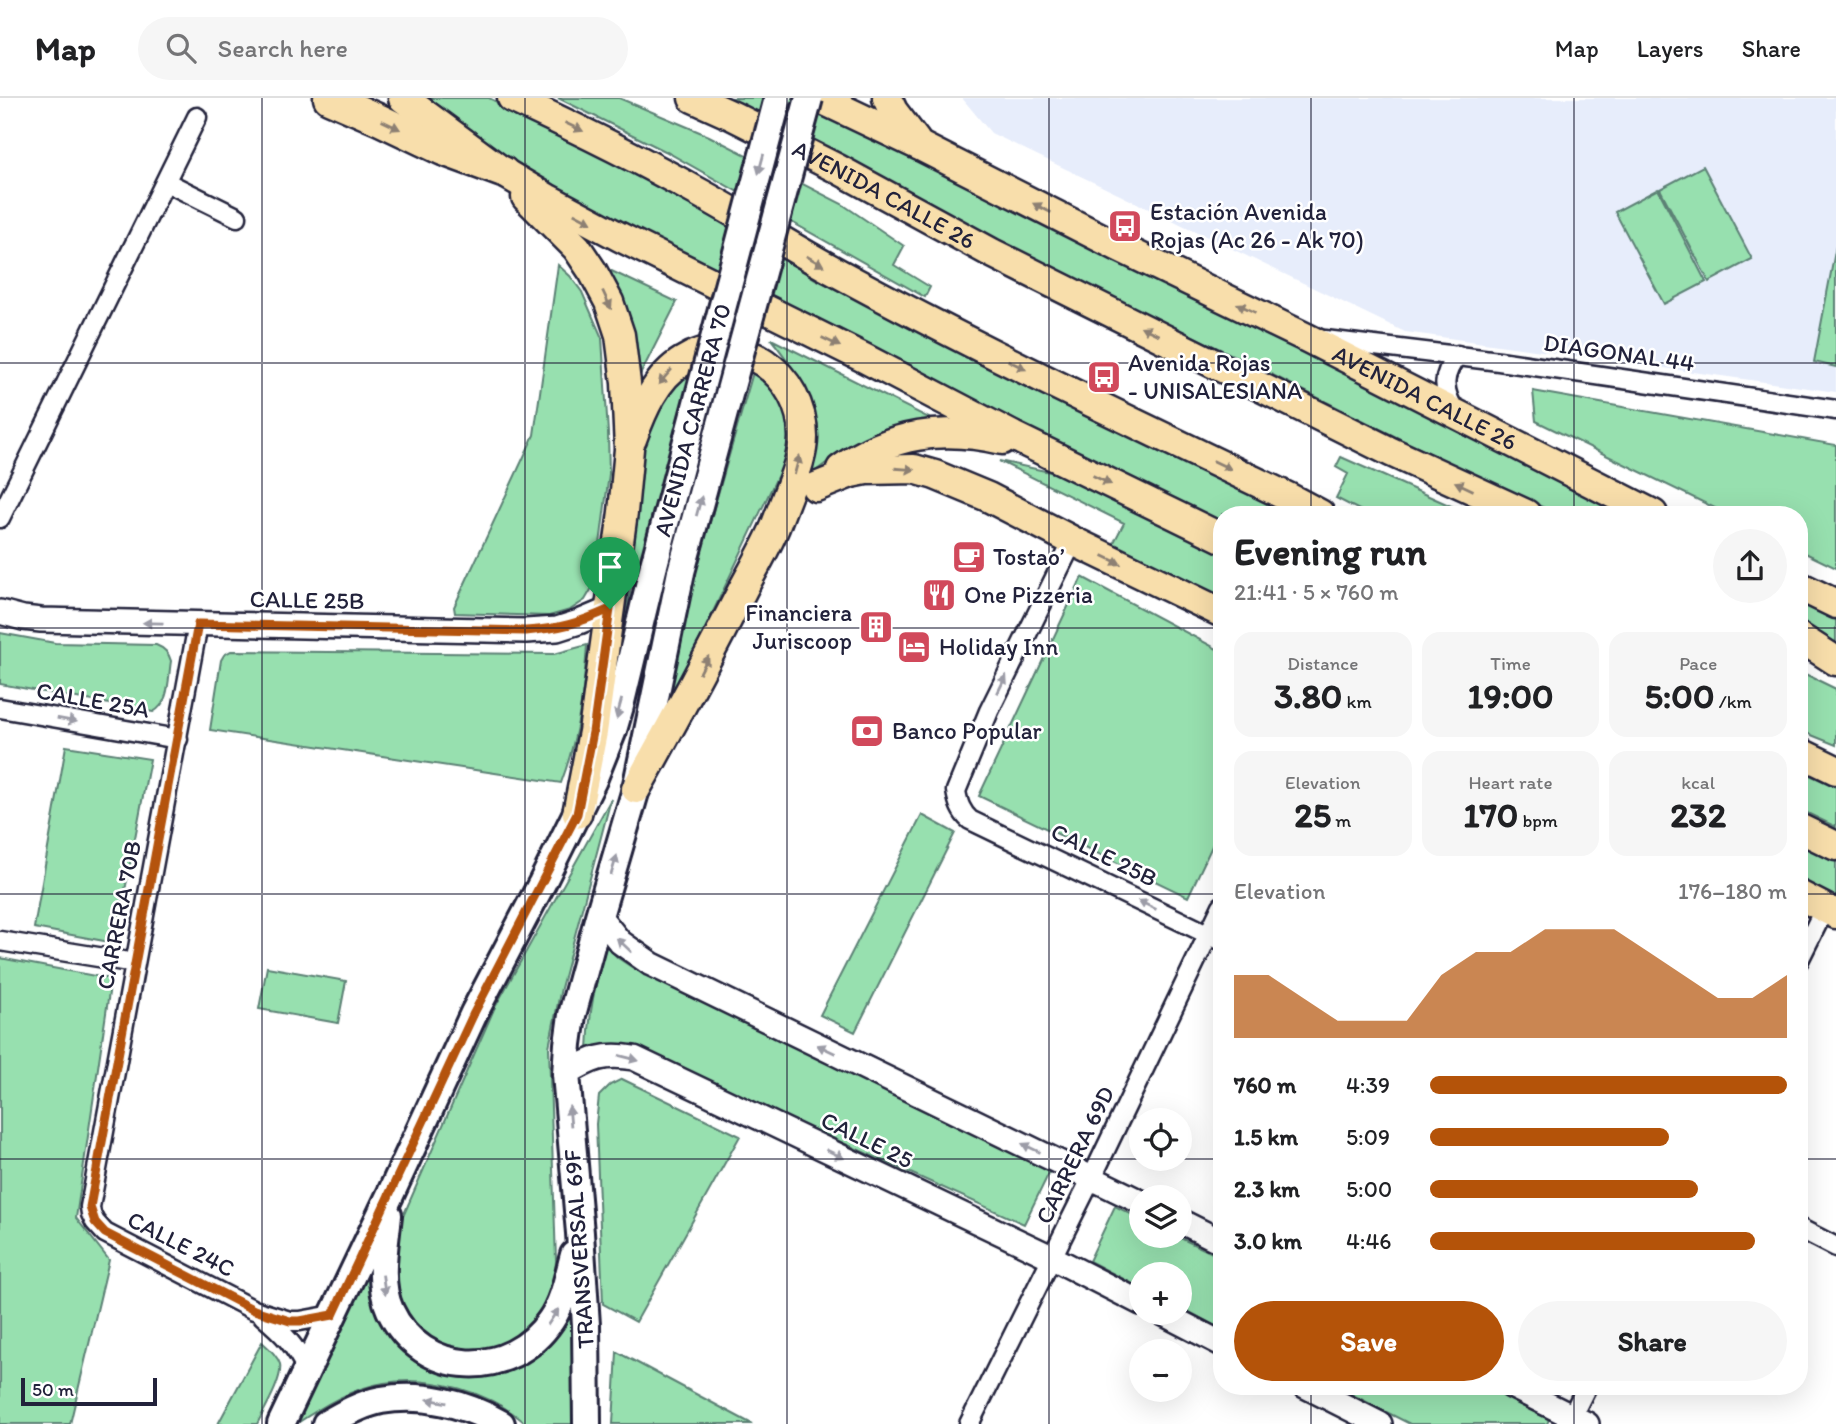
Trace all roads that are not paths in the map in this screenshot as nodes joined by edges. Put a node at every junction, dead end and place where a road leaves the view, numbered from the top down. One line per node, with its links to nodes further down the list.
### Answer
1 (329, 98): 11 (highway, one-way to 11)
2 (402, 98): 11 (main road)
3 (512, 98): 21 (main road, one-way to 21)
4 (693, 98): 22 (main road, AVENIDA CALLE 26, one-way to 4)
5 (778, 98): 42 (main road, AVENIDA CARRERA 70, one-way to 42, bridge)
6 (809, 98): 41 (main road, AVENIDA CARRERA 70, one-way to 6, bridge)
7 (819, 98): 10 (main road, AVENIDA CALLE 26)
8 (887, 98): 10 (main road)
9 (197, 117): 12 (street)
10 (920, 146): 14 (main road, AVENIDA CALLE 26, one-way to 10)
11 (503, 172): 18 (main road, one-way to 18); 19 (main road, one-way to 19)
12 (166, 182): 13 (street); 24 (street)
13 (237, 217)
14 (1307, 338): 15 (street, DIAGONAL 44); 17 (main road, AVENIDA CALLE 26)
15 (1458, 355): 16 (street, DIAGONAL 44); 17 (street)
16 (1836, 410)
17 (1456, 414): 23 (main road, AVENIDA CALLE 26)
18 (629, 449): 25 (main road, one-way to 18); 30 (main road)
19 (1041, 450): 20 (main road); 26 (main road, one-way to 26)
20 (816, 487): 25 (main road); 27 (main road, one-way to 27)
21 (1305, 506)
22 (1509, 506)
23 (1635, 506)
24 (0, 518)
25 (774, 529): 41 (main road, one-way to 25)
26 (1213, 534)
27 (1073, 541): 31 (main road, one-way to 31); 48 (street, CALLE 25B, one-way to 27)
28 (1808, 590): 29 (main road)
29 (1836, 604)
30 (610, 609): 33 (street, CALLE 25B); 42 (main road)
31 (1213, 609)
32 (0, 612): 33 (street, CALLE 25B, one-way to 32)
33 (198, 624): 38 (street, CARRERA 70B)
34 (1808, 643): 36 (main road)
35 (1808, 649): 36 (main road)
36 (1836, 662)
37 (0, 708): 38 (street, CALLE 25A, one-way to 38)
38 (178, 739): 52 (street, CARRERA 70B)
39 (1808, 756): 40 (main road)
40 (1836, 770)
41 (636, 789): 47 (main road, AVENIDA CARRERA 70, one-way to 41)
42 (577, 814): 55 (main road, AVENIDA CARRERA 70)
43 (1808, 832): 44 (main road)
44 (1836, 846)
45 (1808, 900): 46 (main road)
46 (1830, 911): 51 (street)
47 (599, 916): 53 (main road, AVENIDA CARRERA 70); 54 (street, one-way to 47)
48 (1213, 936)
49 (0, 941): 52 (street)
50 (1213, 941): 54 (street, CARRERA 69D)
51 (1808, 946)
52 (135, 964): 57 (street, CARRERA 70B)
53 (566, 1074): 59 (main road, TRANSVERSAL 69F, one-way to 53); 63 (street, CALLE 25, one-way to 63)
54 (1092, 1177): 56 (street); 63 (street, CARRERA 69D)
55 (391, 1193): 59 (main road, one-way to 59); 66 (main road, AVENIDA CARRERA 70)
56 (1129, 1196)
57 (91, 1214): 65 (street, CALLE 24C)
58 (1192, 1227): 61 (street)
59 (580, 1233): 77 (main road, TRANSVERSAL 69F)
60 (1808, 1233): 62 (street)
61 (1213, 1238)
62 (1836, 1247)
63 (1051, 1257): 64 (street, CALLE 25); 78 (street, CARRERA 69D)
64 (1129, 1297)
65 (254, 1310): 66 (street, CALLE 24C); 69 (street, CALLE 24C)
66 (333, 1315): 69 (main road, AVENIDA CARRERA 70)
67 (1185, 1325): 68 (street)
68 (1213, 1339)
69 (306, 1370): 74 (main road, AVENIDA CARRERA 70)
70 (1323, 1395): 79 (street)
71 (1527, 1395): 73 (street)
72 (1584, 1395): 73 (street)
73 (1576, 1422)
74 (281, 1424)
75 (326, 1424): 76 (main road, one-way to 75)
76 (500, 1424)
77 (587, 1424)
78 (969, 1424)
79 (1380, 1424)

